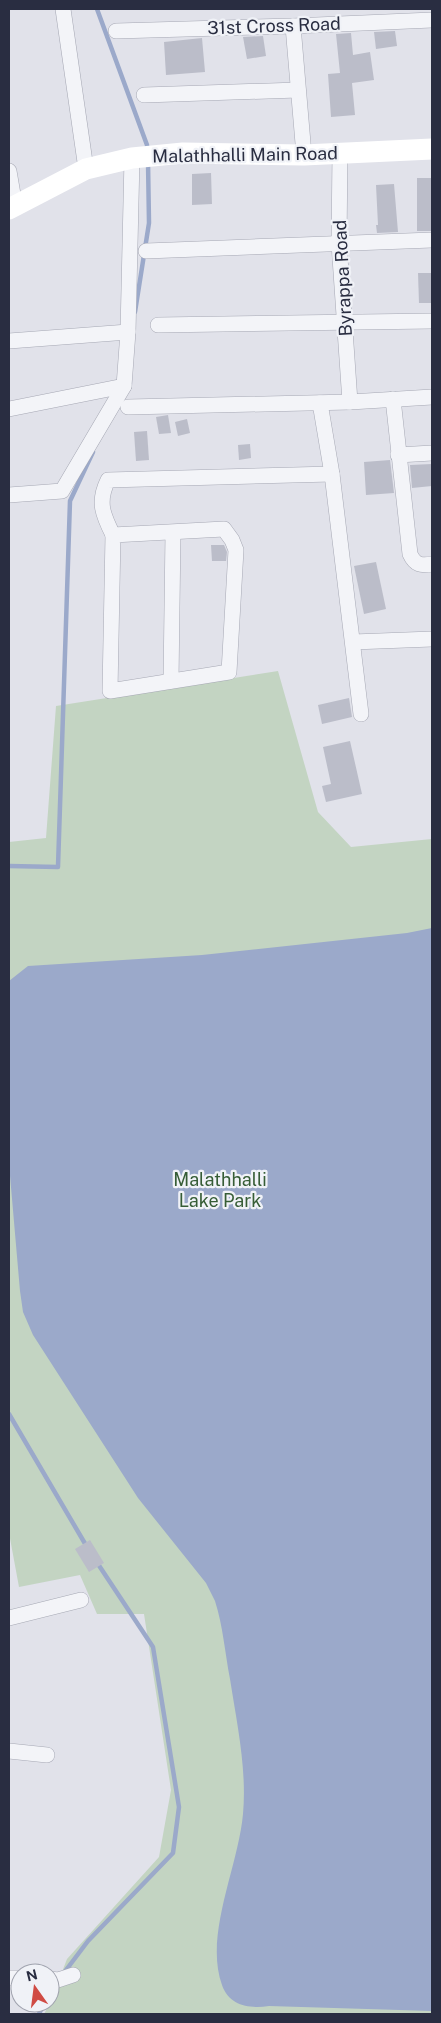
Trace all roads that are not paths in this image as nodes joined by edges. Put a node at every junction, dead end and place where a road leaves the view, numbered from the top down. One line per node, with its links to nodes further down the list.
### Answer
1 (63, 9): 11 (street)
2 (432, 20): 3 (street, 31st Cross Road)
3 (293, 26): 4 (street, 31st Cross Road); 5 (street)
4 (116, 31)
5 (298, 90): 6 (street); 9 (street)
6 (144, 95)
7 (432, 149): 8 (main road, Malathhalli Main Road)
8 (340, 153): 9 (main road, Malathhalli Main Road); 15 (street, Byrappa Road)
9 (304, 155): 10 (main road, Malathhalli Main Road)
10 (140, 158): 11 (main road, Malathhalli Main Road); 20 (street)
11 (86, 169): 13 (main road, Malathhalli Main Road)
12 (9, 171): 13 (street)
13 (12, 208)
14 (432, 240): 15 (street)
15 (339, 243): 16 (street); 18 (street, Byrappa Road)
16 (146, 251)
17 (432, 321): 18 (street)
18 (344, 323): 19 (street); 25 (street, Byrappa Road)
19 (158, 325)
20 (128, 332): 21 (street); 22 (street)
21 (9, 341)
22 (124, 386): 28 (street); 32 (street)
23 (432, 397): 24 (street)
24 (393, 399): 25 (street); 30 (street)
25 (350, 402): 26 (street)
26 (320, 403): 27 (street); 31 (street)
27 (128, 407)
28 (9, 409)
29 (432, 453): 30 (street)
30 (398, 455): 35 (street)
31 (332, 474): 34 (street); 37 (street)
32 (9, 495)
33 (173, 533): 34 (street); 38 (street); 38 (street)
34 (114, 536): 38 (street)
35 (432, 564)
36 (432, 639): 37 (street)
37 (353, 642): 39 (street)
38 (171, 681)
39 (360, 714)
40 (81, 1600): 41 (street)
41 (9, 1618)
42 (9, 1751): 43 (street)
43 (47, 1755)
44 (73, 1975): 45 (street)
45 (60, 1979)

